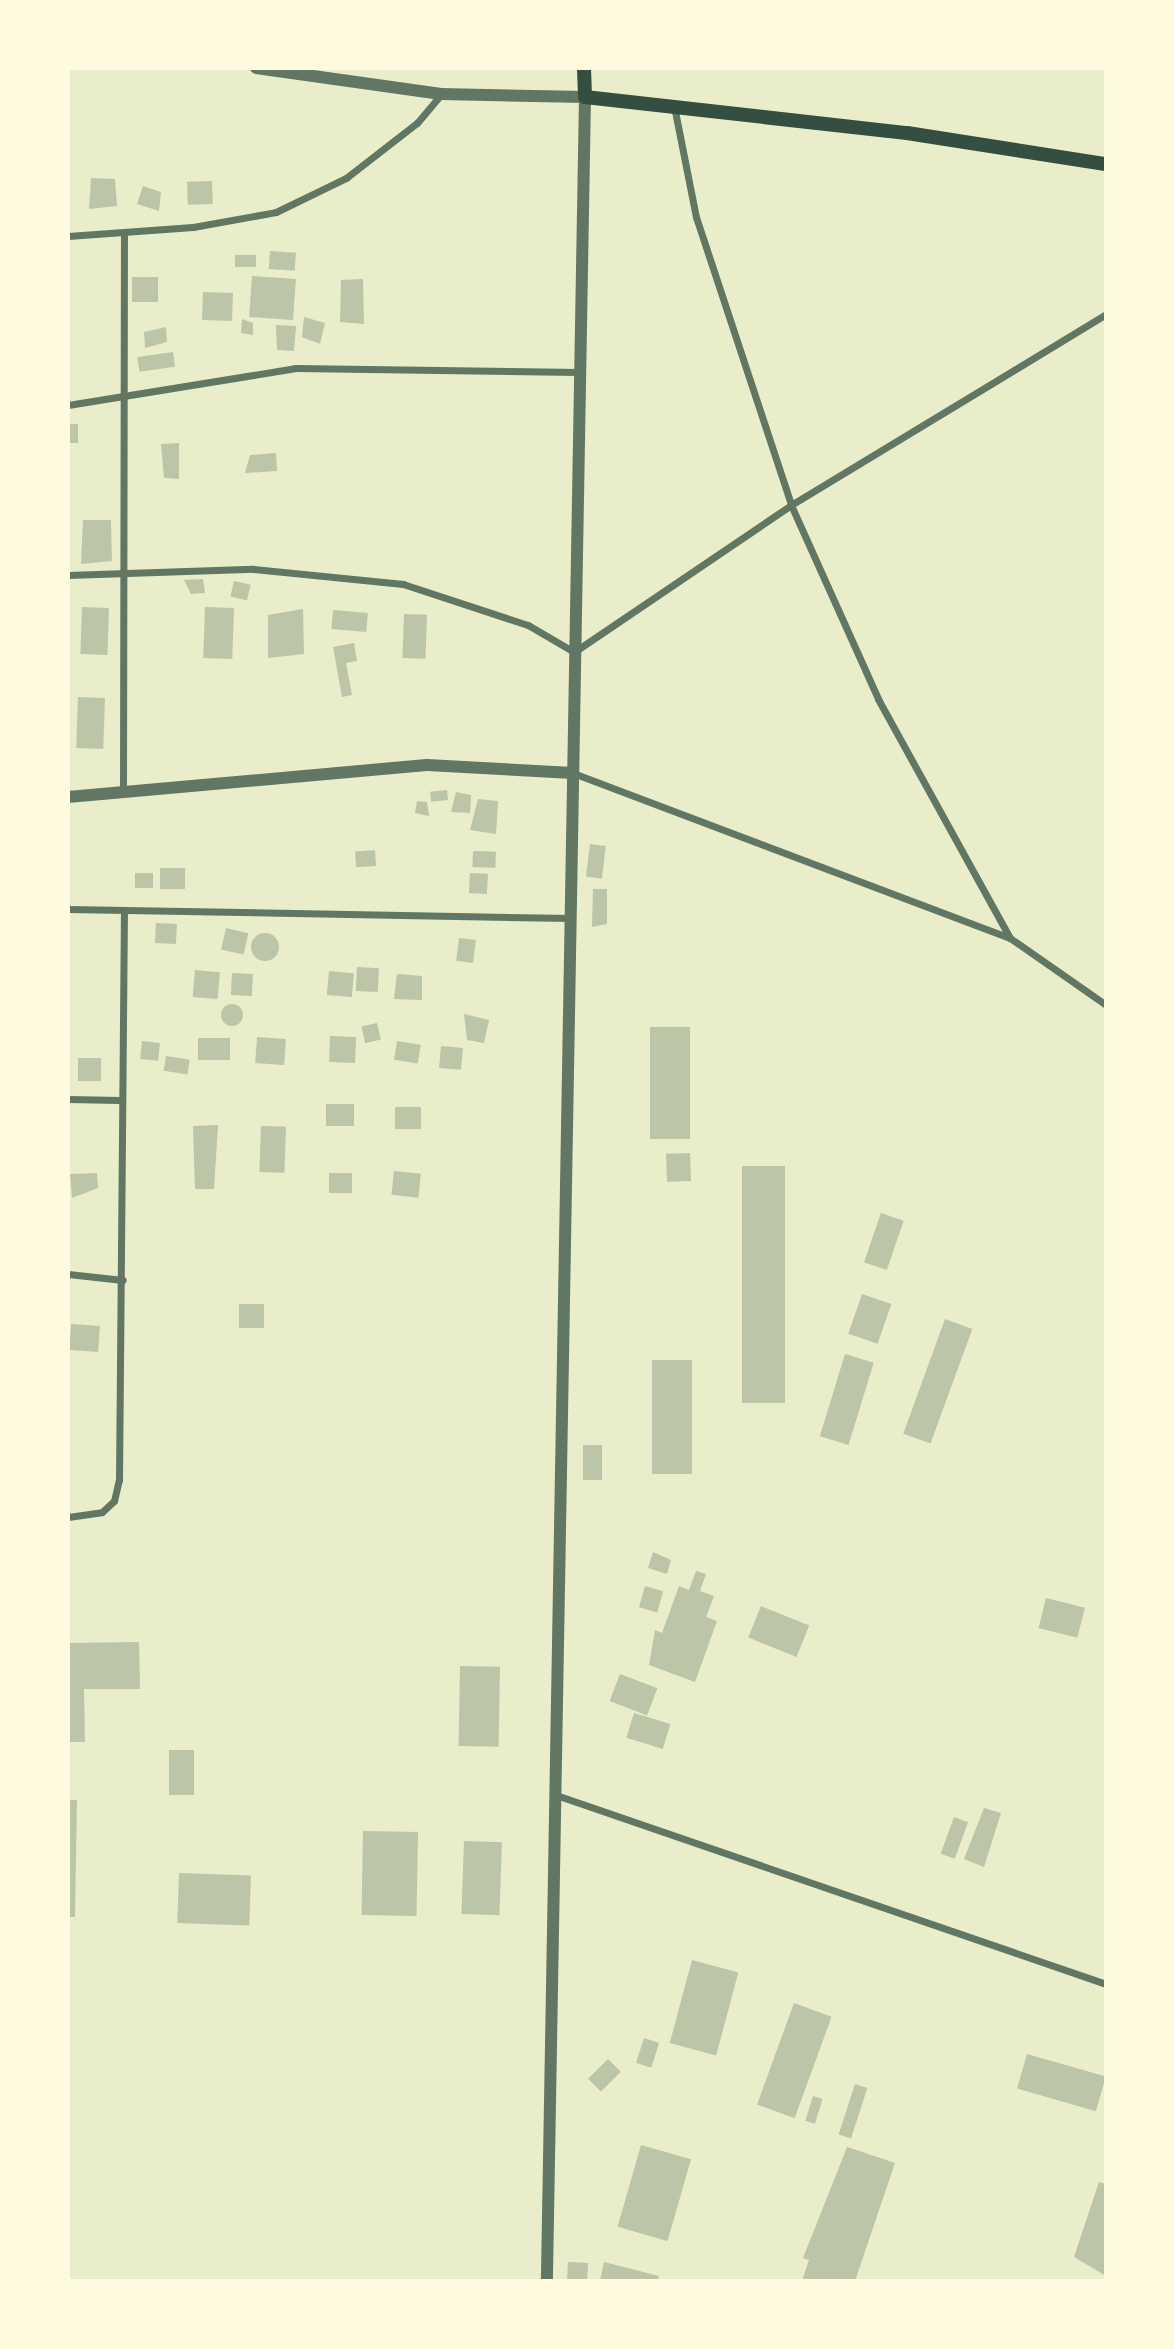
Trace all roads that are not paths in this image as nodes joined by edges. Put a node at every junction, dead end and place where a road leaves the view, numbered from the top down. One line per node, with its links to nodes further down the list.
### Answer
1 (256, 68): 3 (street)
2 (584, 68): 4 (main road)
3 (441, 94): 4 (street); 7 (street)
4 (585, 97): 5 (main road); 10 (street)
5 (673, 104): 6 (main road); 13 (street)
6 (1106, 164)
7 (124, 233): 8 (street); 11 (street)
8 (68, 236)
9 (1106, 314): 13 (street)
10 (578, 372): 11 (street); 16 (street)
11 (127, 398): 12 (street); 14 (street)
12 (68, 405)
13 (791, 505): 16 (street); 23 (street)
14 (128, 571): 15 (street); 16 (street); 18 (street)
15 (68, 575)
16 (574, 652): 17 (street)
17 (573, 773): 18 (street); 22 (street); 23 (street)
18 (123, 792): 19 (street)
19 (68, 797)
20 (68, 909): 21 (street)
21 (124, 910): 22 (street); 26 (street)
22 (571, 918): 30 (street)
23 (1010, 938): 24 (street)
24 (1106, 1005)
25 (68, 1099): 26 (street)
26 (119, 1100): 28 (street)
27 (68, 1273): 28 (street)
28 (123, 1280): 29 (street)
29 (68, 1517)
30 (556, 1795): 31 (street); 32 (street)
31 (1106, 1984)
32 (547, 2281)

